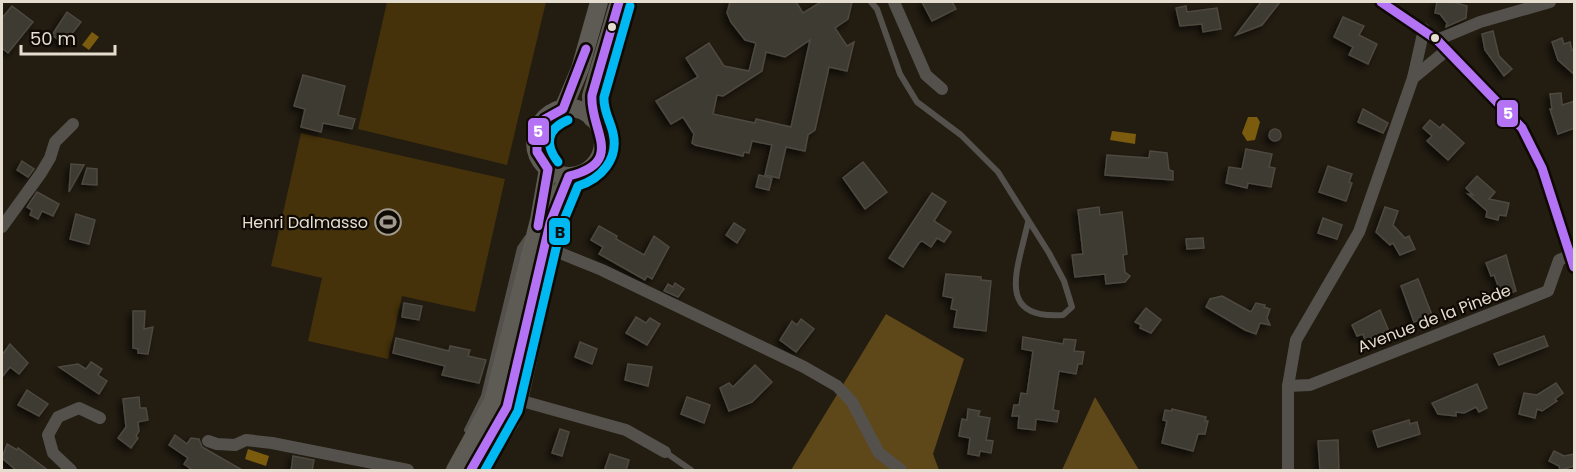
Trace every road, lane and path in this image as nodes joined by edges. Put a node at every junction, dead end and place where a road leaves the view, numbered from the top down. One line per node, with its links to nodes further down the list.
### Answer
1 (599, 2): 12 (main road)
2 (619, 2): 13 (main road)
3 (871, 2): 18 (lane)
4 (894, 2): 11 (street)
5 (1383, 2): 7 (street)
6 (1550, 2): 8 (street)
7 (1424, 29): 8 (street); 10 (street)
8 (1437, 40): 9 (street)
9 (1447, 50): 10 (street); 21 (street)
10 (1413, 78): 22 (street)
11 (942, 89)
12 (563, 109): 13 (main road); 15 (main road)
13 (592, 118): 16 (main road)
14 (73, 124): 19 (street)
15 (548, 170): 16 (main road); 17 (main road)
16 (569, 176): 17 (main road)
17 (545, 222): 20 (street); 29 (lane); 30 (main road); 31 (main road)
18 (1028, 222): 18 (lane)
19 (2, 227)
20 (555, 251): 23 (street); 34 (street)
21 (1573, 261): 22 (street, Avenue de la Pinède)
22 (1288, 386): 35 (street)
23 (522, 401): 26 (street); 32 (street)
24 (100, 418): 27 (street)
25 (208, 441): 28 (street)
26 (665, 452): 33 (lane)
27 (70, 471)
28 (408, 471)
29 (446, 471)
30 (455, 471)
31 (471, 471)
32 (483, 471)
33 (691, 471)
34 (901, 471)
35 (1288, 471)

